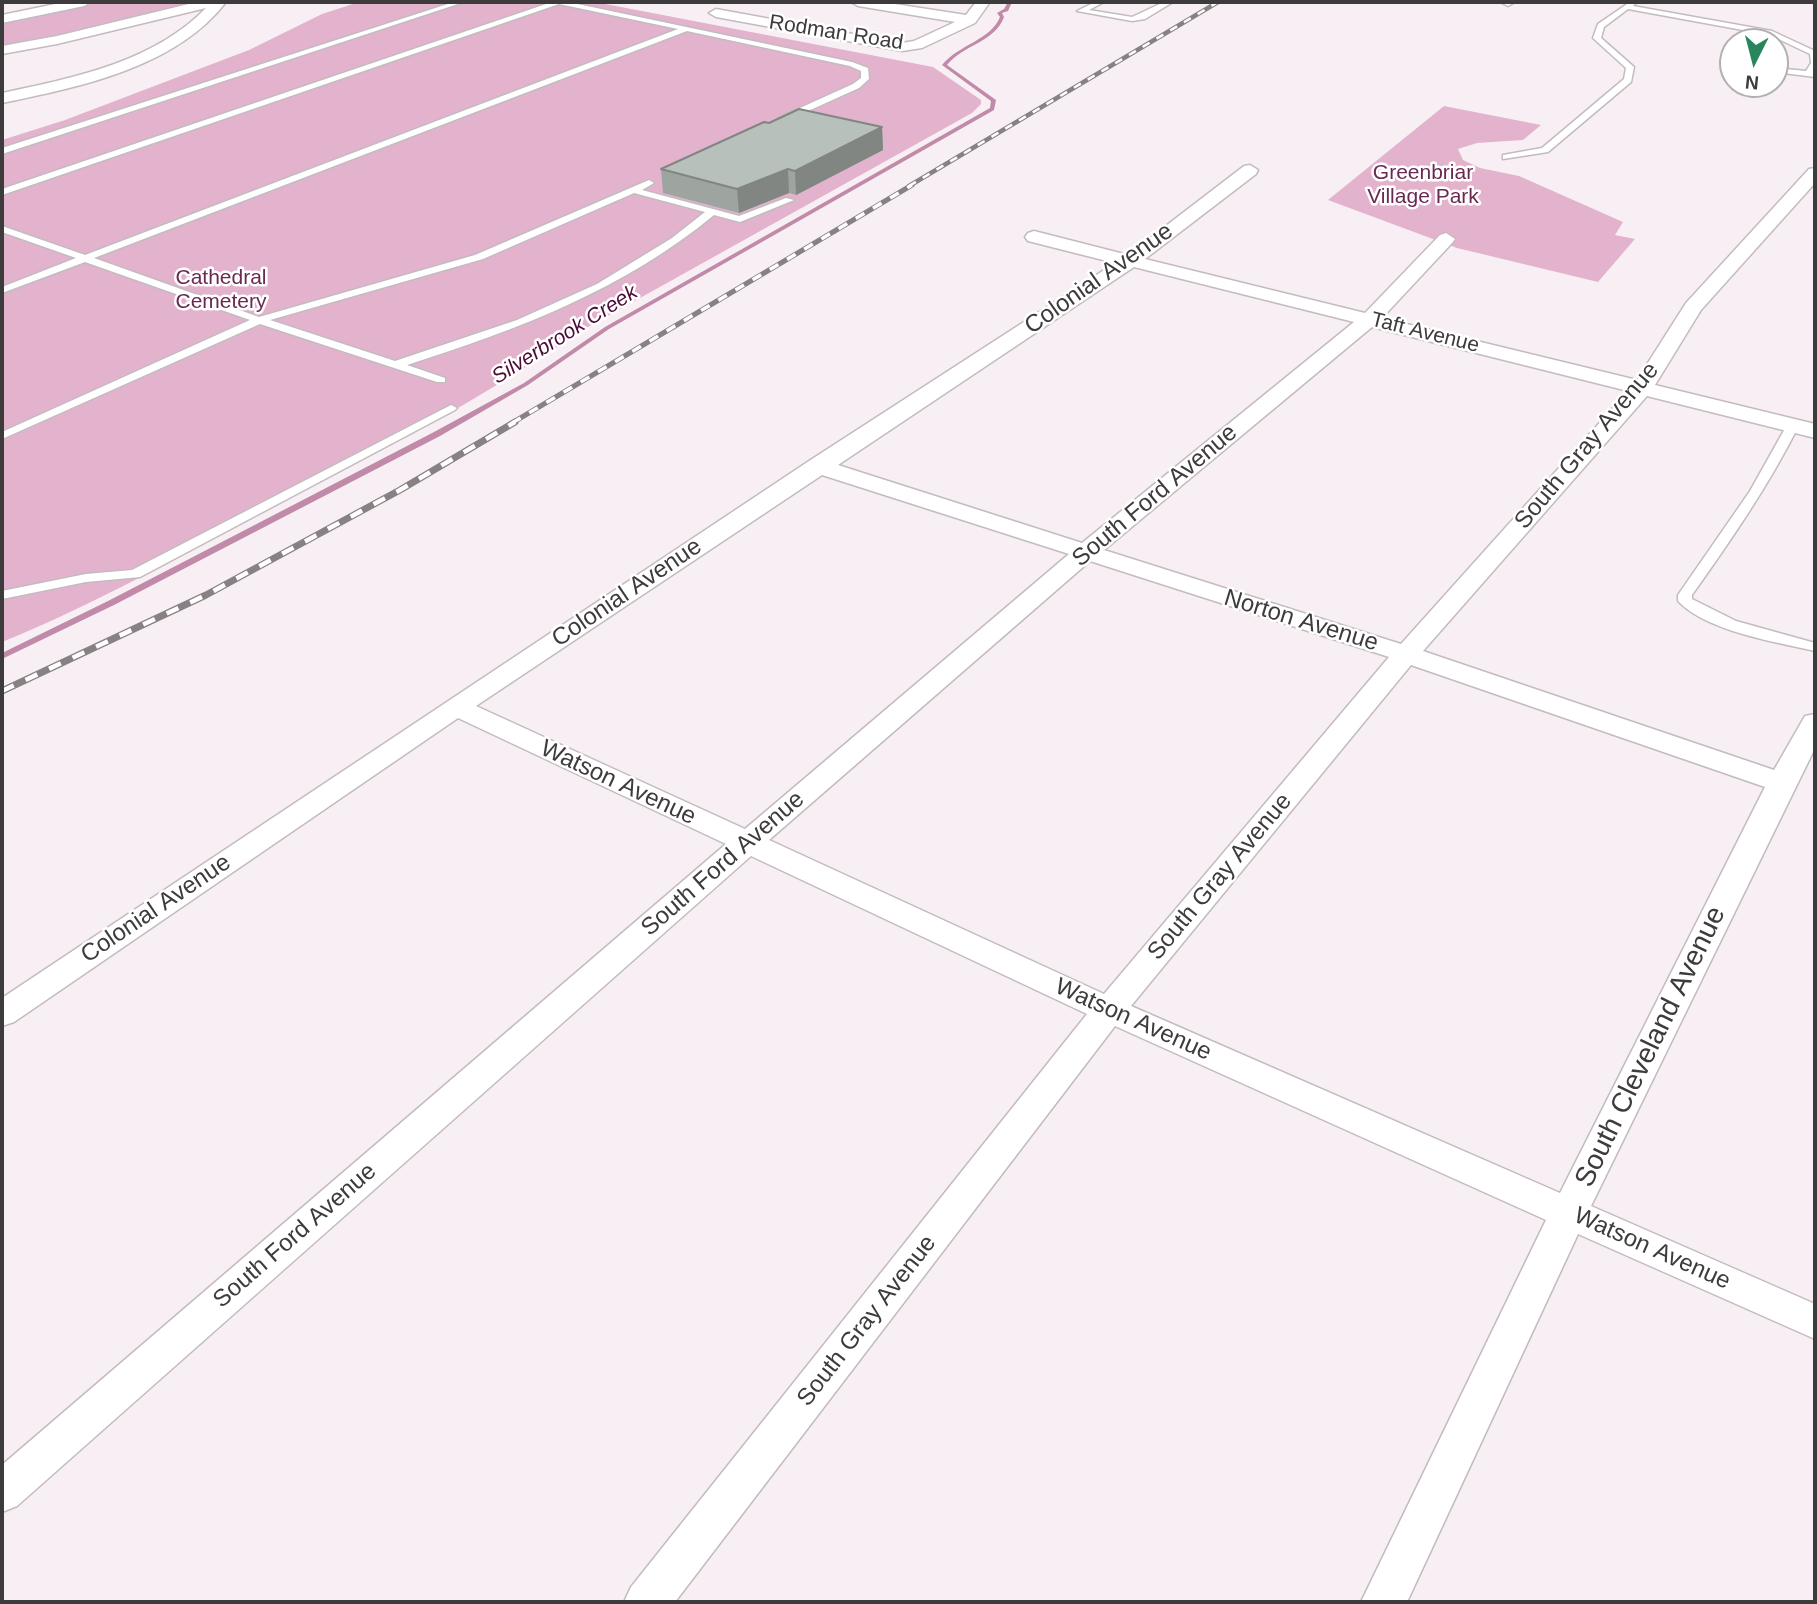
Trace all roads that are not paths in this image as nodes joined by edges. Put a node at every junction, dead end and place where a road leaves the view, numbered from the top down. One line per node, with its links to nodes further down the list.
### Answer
1 (84, 2): 12 (street)
2 (213, 2): 15 (street)
3 (219, 2): 18 (street)
4 (460, 2): 20 (lane)
5 (558, 2): 14 (lane); 26 (lane)
6 (858, 2): 13 (street)
7 (983, 2): 13 (street, Rodman Road)
8 (1100, 2): 9 (lane)
9 (1169, 2)
10 (1630, 4): 17 (lane); 21 (lane)
11 (716, 13): 13 (street, Rodman Road)
12 (2, 19)
13 (970, 20)
14 (686, 29): 19 (lane); 32 (lane)
15 (2, 50)
16 (1789, 71): 17 (lane)
17 (1811, 75)
18 (2, 98)
19 (771, 124)
20 (2, 151)
21 (1506, 157)
22 (1250, 170): 33 (street, Colonial Avenue)
23 (1815, 173): 39 (street, South Gray Avenue)
24 (649, 183): 25 (lane)
25 (632, 191): 28 (lane); 36 (lane)
26 (2, 192)
27 (789, 200): 28 (lane)
28 (710, 213): 37 (lane)
29 (2, 229): 32 (lane)
30 (1034, 237): 33 (street, Taft Avenue)
31 (1446, 239): 35 (street, South Ford Avenue)
32 (85, 258): 34 (lane); 36 (lane)
33 (1131, 261): 35 (street, Taft Avenue); 44 (street, Colonial Avenue)
34 (2, 290)
35 (1370, 319): 39 (street, Taft Avenue); 45 (street, South Ford Avenue)
36 (259, 320): 37 (lane); 43 (lane)
37 (395, 365): 38 (lane)
38 (441, 380)
39 (1643, 387): 41 (street, Taft Avenue); 48 (street, South Gray Avenue)
40 (451, 408): 46 (lane)
41 (1793, 425): 42 (street, Taft Avenue); 47 (lane)
42 (1815, 431)
43 (2, 436)
44 (817, 466): 45 (street, Norton Avenue); 49 (street, Colonial Avenue)
45 (1085, 553): 48 (street, Norton Avenue); 52 (street, South Ford Avenue)
46 (2, 595)
47 (1815, 647)
48 (1406, 654): 51 (street, Norton Avenue); 53 (street, South Gray Avenue)
49 (456, 707): 52 (street, Watson Avenue); 54 (street, Colonial Avenue)
50 (1815, 722): 51 (street, South Cleveland Avenue)
51 (1782, 783): 55 (street, South Cleveland Avenue)
52 (747, 843): 53 (street, Watson Avenue); 57 (street, South Ford Avenue)
53 (1110, 1010): 55 (street, Watson Avenue); 58 (street, South Gray Avenue)
54 (2, 1014)
55 (1569, 1212): 56 (street, Watson Avenue); 59 (street, South Cleveland Avenue)
56 (1815, 1322)
57 (2, 1492)
58 (647, 1602)
59 (1384, 1602)

